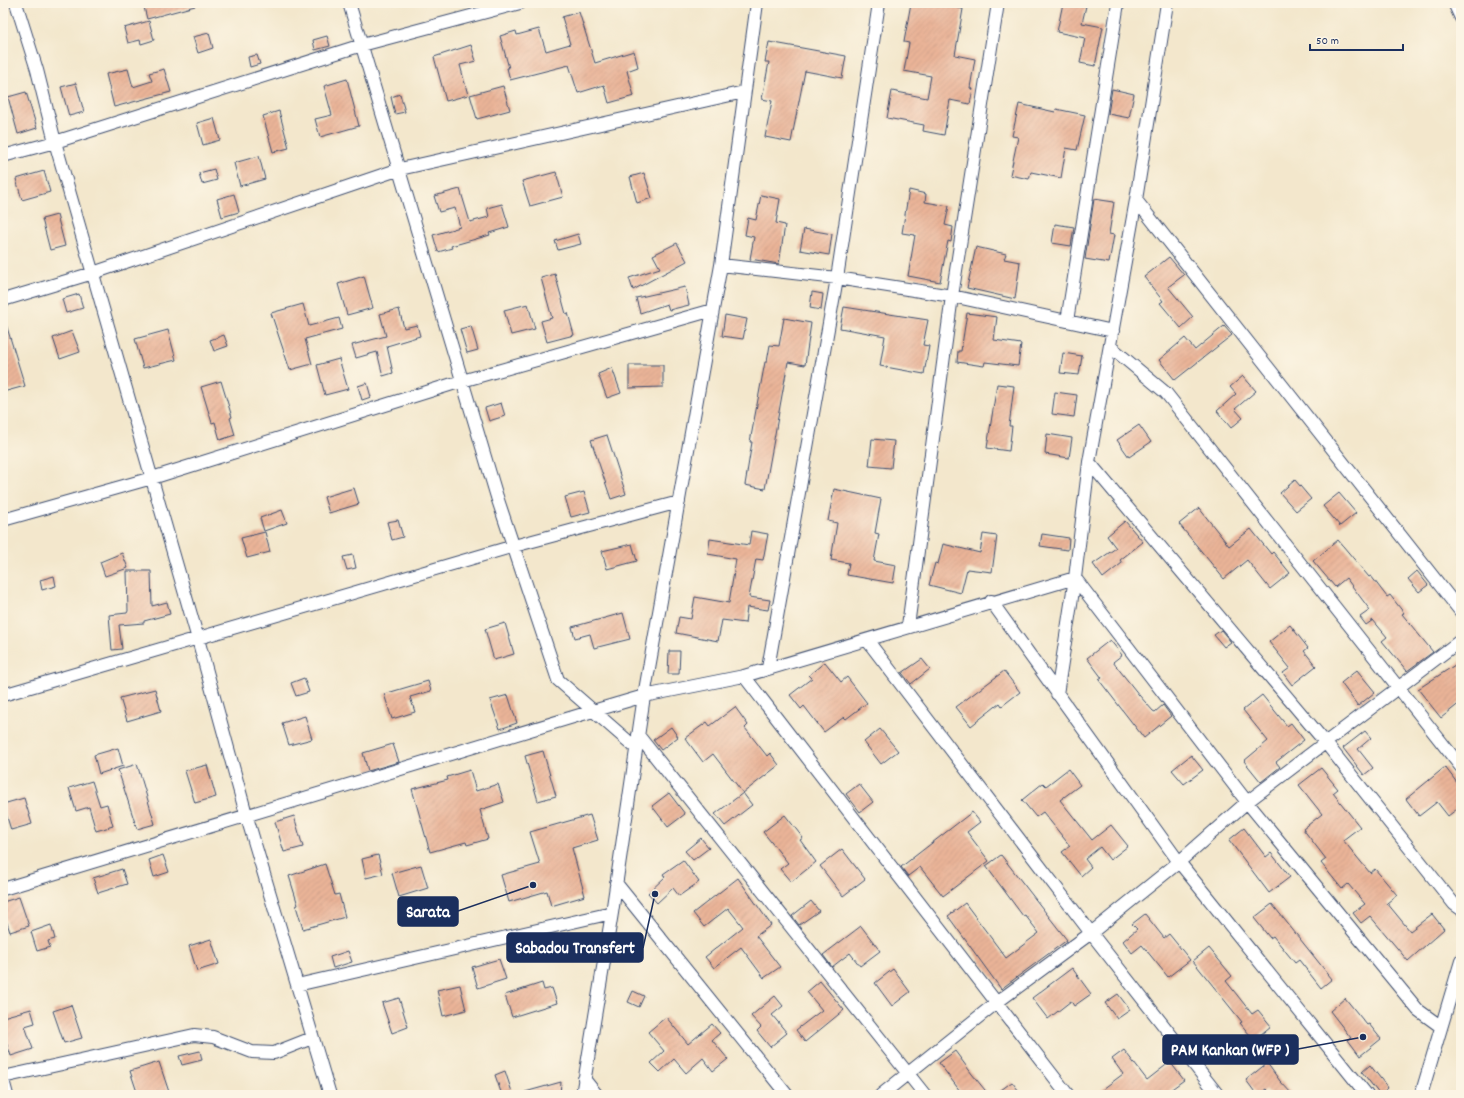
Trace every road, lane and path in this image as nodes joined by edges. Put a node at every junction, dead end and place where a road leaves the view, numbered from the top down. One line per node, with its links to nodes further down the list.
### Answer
1 (16, 3): 13 (street)
2 (349, 3): 11 (street)
3 (520, 3): 11 (street)
4 (757, 3): 12 (street)
5 (879, 3): 19 (street)
6 (998, 3): 20 (street)
7 (1118, 3): 23 (street)
8 (1167, 3): 16 (street)
9 (1454, 3): 10 (street)
10 (1461, 18)
11 (362, 45): 13 (street); 15 (street)
12 (744, 92): 15 (street); 17 (street)
13 (55, 142): 14 (street); 18 (street)
14 (3, 156)
15 (400, 169): 18 (street); 26 (street)
16 (1136, 200): 24 (street); 34 (street)
17 (721, 265): 19 (street); 22 (street)
18 (92, 273): 21 (street); 28 (street)
19 (837, 278): 20 (street); 39 (street)
20 (952, 296): 23 (street); 35 (street)
21 (3, 300)
22 (713, 310): 26 (street); 29 (street)
23 (1067, 321): 24 (street)
24 (1113, 331): 25 (street)
25 (1110, 347): 27 (street); 41 (street)
26 (462, 381): 28 (street); 31 (street)
27 (1089, 462): 32 (street); 47 (street)
28 (152, 478): 30 (street); 36 (street)
29 (679, 502): 31 (street); 44 (street)
30 (3, 520)
31 (514, 546): 36 (street); 45 (street)
32 (1076, 578): 33 (street); 42 (street); 50 (street)
33 (991, 601): 35 (street); 42 (street)
34 (1461, 612)
35 (908, 626): 37 (street)
36 (198, 639): 43 (street); 51 (street)
37 (867, 640): 39 (street); 57 (street)
38 (1461, 640): 41 (street)
39 (768, 668): 40 (street)
40 (744, 676): 44 (street); 60 (street)
41 (1399, 688): 47 (street); 49 (street)
42 (1057, 694): 52 (street)
43 (3, 695)
44 (644, 696): 45 (street); 46 (street)
45 (593, 710): 48 (street); 51 (street)
46 (638, 735): 48 (street); 63 (street)
47 (1325, 742): 50 (street); 55 (street)
48 (636, 748): 53 (street)
49 (1461, 767)
50 (1247, 802): 52 (street); 61 (street)
51 (246, 814): 54 (street); 59 (street)
52 (1179, 862): 57 (street); 75 (street)
53 (616, 883): 56 (street); 70 (street)
54 (3, 889)
55 (1461, 908)
56 (612, 913): 59 (street); 65 (street)
57 (1091, 933): 60 (street); 74 (street)
58 (1461, 960): 61 (street)
59 (296, 985): 62 (street)
60 (996, 1003): 63 (street); 73 (street)
61 (1440, 1026): 76 (street)
62 (312, 1038): 64 (street); 67 (street)
63 (909, 1073): 71 (street); 72 (street)
64 (3, 1079): 66 (street)
65 (584, 1079): 68 (street); 69 (street)
66 (7, 1095)
67 (330, 1095)
68 (582, 1095)
69 (597, 1095)
70 (787, 1095)
71 (881, 1095)
72 (925, 1095)
73 (1068, 1095)
74 (1218, 1095)
75 (1367, 1095)
76 (1421, 1095)

